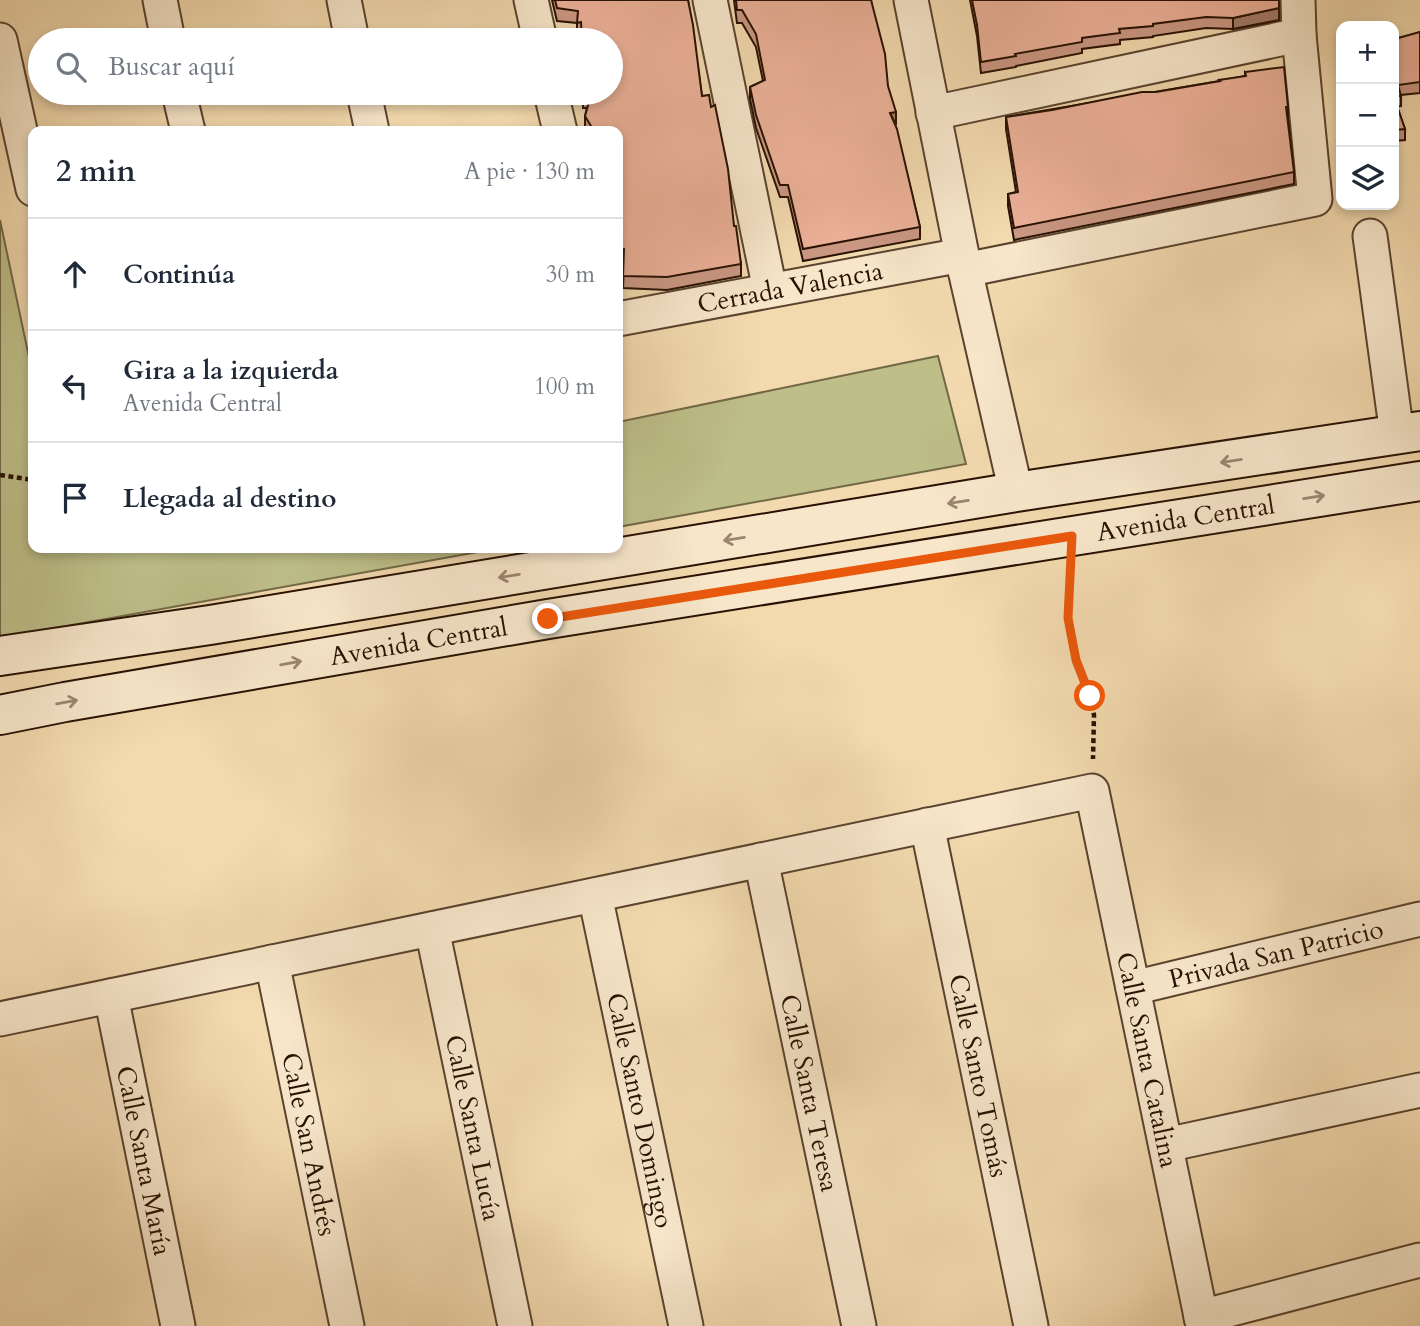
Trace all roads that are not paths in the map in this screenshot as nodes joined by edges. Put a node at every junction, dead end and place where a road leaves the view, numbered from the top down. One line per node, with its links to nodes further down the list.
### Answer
1 (160, 0): 7 (street)
2 (344, 0): 8 (street)
3 (531, 0): 9 (street)
4 (710, 0): 22 (street)
5 (911, 0): 15 (street)
6 (1298, 0): 10 (street)
7 (166, 28)
8 (350, 28)
9 (537, 28)
10 (1299, 35): 15 (street); 21 (street, Cerrada Valencia)
11 (0, 40): 19 (street)
12 (182, 105): 16 (street)
13 (366, 105): 17 (street)
14 (554, 105): 18 (street)
15 (933, 113): 21 (street)
16 (187, 126)
17 (371, 126)
18 (559, 126)
19 (28, 166)
20 (1370, 236): 24 (street)
21 (963, 262): 22 (street, Cerrada Valencia); 26 (street)
22 (770, 290): 23 (street, Cerrada Valencia)
23 (623, 317)
24 (1408, 433): 26 (main road, Avenida Central, one-way to 26)
25 (1420, 481): 28 (main road, Avenida Central, one-way to 25)
26 (1016, 492): 27 (main road, Avenida Central, one-way to 27)
27 (0, 656)
28 (0, 715)
29 (927, 825): 30 (street); 35 (street, Calle Santa Catalina); 47 (street, Calle Santo Tomás)
30 (761, 860): 31 (street); 46 (street, Calle Santa Teresa)
31 (595, 895): 33 (street); 45 (street, Calle Santo Domingo)
32 (1420, 919): 35 (street, Privada San Patricio)
33 (432, 929): 34 (street); 44 (street, Calle Santa Lucía)
34 (272, 962): 36 (street); 43 (street, Calle San Andrés)
35 (1133, 988): 39 (street, Calle Santa Catalina)
36 (111, 996): 37 (street); 42 (street, Calle Santa María)
37 (0, 1019)
38 (1420, 1090): 39 (street)
39 (1166, 1145): 41 (street, Calle Santa Catalina)
40 (1420, 1260): 41 (street)
41 (1202, 1321)
42 (178, 1326)
43 (348, 1326)
44 (515, 1326)
45 (686, 1326)
46 (859, 1326)
47 (1031, 1326)

